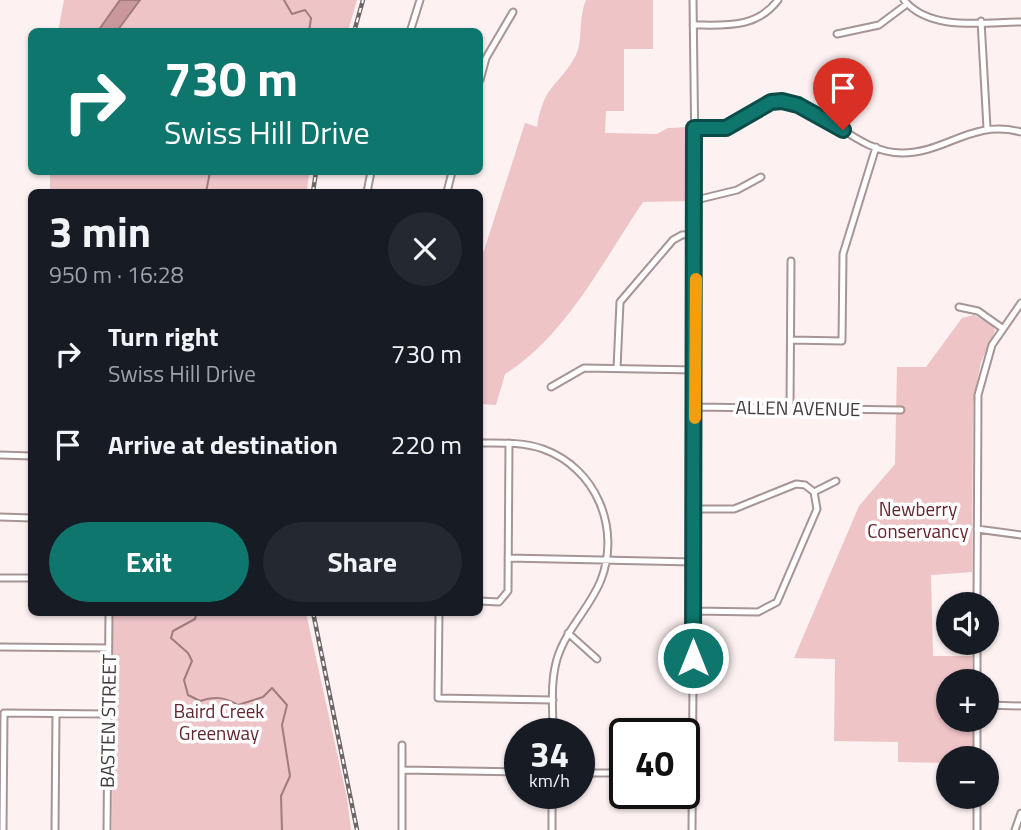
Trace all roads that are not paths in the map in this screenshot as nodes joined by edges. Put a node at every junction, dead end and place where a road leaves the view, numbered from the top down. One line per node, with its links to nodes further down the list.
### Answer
1 (420, 0): 9 (street)
2 (693, 0): 8 (street)
3 (778, 0): 8 (street)
4 (906, 2): 6 (street); 10 (street)
5 (513, 12): 11 (street)
6 (981, 22): 7 (street); 13 (street)
7 (1021, 22)
8 (693, 25): 12 (street)
9 (411, 28)
10 (837, 34)
11 (483, 69)
12 (694, 128): 15 (street); 17 (street)
13 (987, 128): 14 (street); 15 (street)
14 (1021, 132)
15 (876, 148): 23 (street)
16 (761, 177): 17 (street)
17 (696, 200): 18 (street)
18 (696, 234): 24 (street); 25 (street)
19 (791, 261): 23 (street)
20 (1021, 303): 22 (street)
21 (959, 307): 22 (street)
22 (1002, 328): 39 (street)
23 (791, 340): 28 (street)
24 (617, 368): 25 (street); 26 (street)
25 (696, 370): 27 (street)
26 (551, 387)
27 (695, 407): 28 (street, ALLEN AVENUE); 36 (street)
28 (790, 408): 29 (street, ALLEN AVENUE)
29 (901, 410)
30 (483, 443): 31 (street)
31 (509, 443): 41 (street); 42 (street)
32 (0, 455): 33 (street)
33 (28, 456)
34 (836, 481): 35 (street)
35 (814, 492): 36 (street); 48 (street)
36 (695, 509): 43 (street)
37 (0, 517): 38 (street)
38 (28, 517)
39 (977, 529): 40 (street); 46 (street)
40 (1021, 535)
41 (508, 558): 42 (street); 47 (street)
42 (607, 560): 43 (street); 51 (street)
43 (694, 562): 48 (street)
44 (0, 578): 45 (street)
45 (28, 578)
46 (977, 592)
47 (483, 601)
48 (694, 611): 72 (street)
49 (109, 616): 53 (street, BASTEN STREET)
50 (439, 616): 55 (street)
51 (568, 633): 54 (street); 55 (street)
52 (0, 647): 53 (street)
53 (109, 648): 59 (street, BASTEN STREET)
54 (597, 659)
55 (553, 700): 60 (street)
56 (999, 705): 57 (street)
57 (1021, 706)
58 (56, 714): 59 (street); 67 (street); 68 (street)
59 (108, 714): 69 (street, BASTEN STREET)
60 (553, 718)
61 (402, 745): 62 (street)
62 (402, 770): 63 (street); 70 (street)
63 (504, 772)
64 (552, 809): 71 (street)
65 (977, 809): 73 (street)
66 (1021, 813): 74 (street)
67 (3, 830)
68 (55, 830)
69 (107, 830)
70 (401, 830)
71 (552, 830)
72 (692, 830)
73 (977, 830)
74 (1015, 830)

